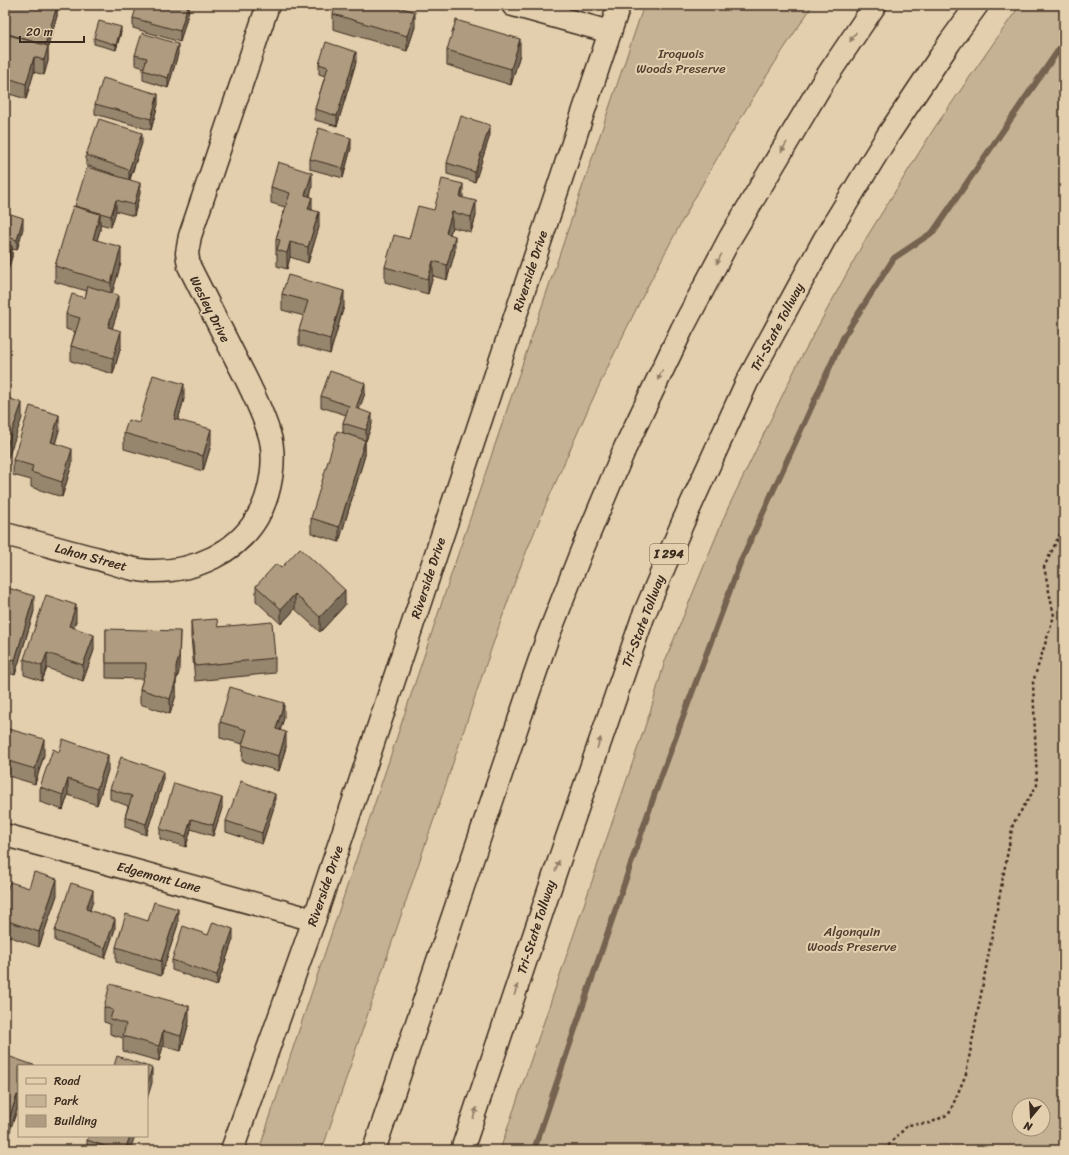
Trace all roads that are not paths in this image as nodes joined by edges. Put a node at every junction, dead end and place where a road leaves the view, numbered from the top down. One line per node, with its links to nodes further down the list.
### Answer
1 (268, 5): 8 (main road, Wesley Drive)
2 (513, 5): 6 (main road)
3 (619, 5): 6 (main road, Riverside Drive)
4 (875, 5): 12 (main road, one-way to 12)
5 (977, 5): 13 (main road, Tri-State Tollway / I 294, one-way to 5)
6 (610, 32): 10 (main road, Riverside Drive)
7 (5, 534): 8 (main road, Lahon Street)
8 (179, 570)
9 (5, 835): 10 (main road, Edgemont Lane)
10 (314, 920): 11 (main road, Riverside Drive)
11 (232, 1150)
12 (374, 1150)
13 (462, 1150)

